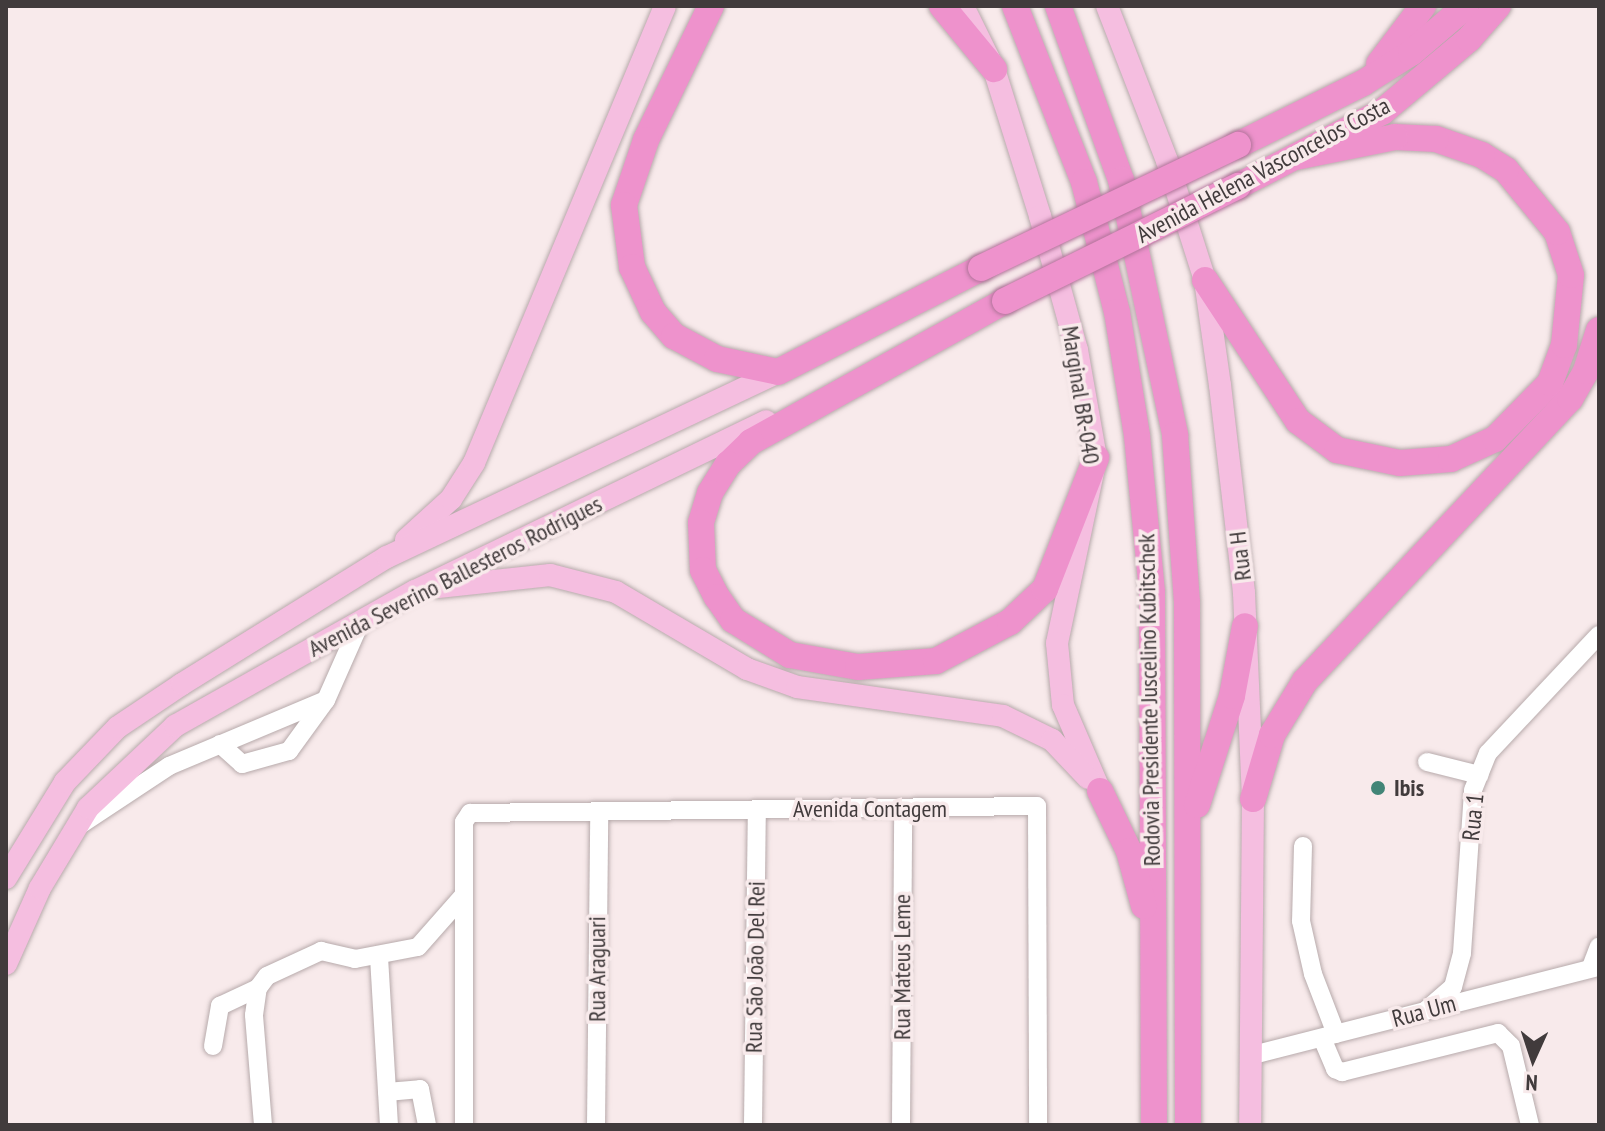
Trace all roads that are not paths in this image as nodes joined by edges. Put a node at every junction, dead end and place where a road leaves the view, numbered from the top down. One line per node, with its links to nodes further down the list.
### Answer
1 (665, 6): 21 (main road)
2 (711, 6): 19 (highway)
3 (942, 6): 11 (highway)
4 (963, 6): 11 (main road, Marginal BR-040)
5 (1015, 6): 40 (highway, Rodovia Presidente Juscelino Kubitschek)
6 (1058, 6): 37 (highway, Rodovia Presidente Juscelino Kubitschek)
7 (1107, 6): 15 (main road, Rua H)
8 (1423, 6): 12 (highway)
9 (1466, 6): 12 (highway, Avenida Helena Vasconcelos Costa)
10 (1498, 6): 13 (highway, Avenida Helena Vasconcelos Costa)
11 (994, 69): 20 (main road, Marginal BR-040)
12 (1363, 83): 14 (highway, Avenida Helena Vasconcelos Costa, bridge)
13 (1296, 157): 15 (highway); 16 (highway, Avenida Helena Vasconcelos Costa, bridge)
14 (981, 268): 19 (highway, Avenida Severino Ballesteros Rodrigues)
15 (1205, 280): 24 (main road, Rua H)
16 (1005, 301): 18 (highway, Avenida Severino Ballesteros Rodrigues)
17 (1599, 330): 31 (highway)
18 (922, 346): 20 (highway); 22 (main road, Avenida Severino Ballesteros Rodrigues)
19 (778, 372): 21 (main road, Avenida Severino Ballesteros Rodrigues)
20 (1096, 458): 30 (main road, Marginal BR-040)
21 (387, 557): 38 (main road, Avenida Severino Ballesteros Rodrigues)
22 (415, 591): 23 (main road, Avenida Severino Ballesteros Rodrigues); 30 (main road)
23 (361, 621): 26 (lane); 35 (main road, Avenida Severino Ballesteros Rodrigues)
24 (1245, 626): 31 (main road, Rua H); 37 (highway)
25 (1594, 644): 29 (lane, Rua 1)
26 (326, 700): 27 (lane); 27 (lane)
27 (220, 744): 35 (lane)
28 (1427, 762): 29 (lane)
29 (1479, 775): 46 (lane, Rua 1)
30 (1100, 791): 40 (highway)
31 (1253, 799): 49 (main road, Rua H)
32 (903, 809): 33 (lane, Avenida Contagem); 57 (lane, Rua Mateus Leme); 58 (lane, Avenida Contagem)
33 (757, 810): 34 (lane, Avenida Contagem); 56 (lane, Rua São João Del Rei)
34 (599, 813): 39 (lane, Avenida Contagem); 55 (lane, Rua Araguari)
35 (75, 828): 43 (main road, Avenida Severino Ballesteros Rodrigues)
36 (1303, 846): 47 (lane)
37 (1187, 847): 60 (highway, Rodovia Presidente Juscelino Kubitschek)
38 (6, 878)
39 (463, 896): 42 (lane); 54 (lane, Avenida Contagem)
40 (1153, 941): 59 (highway, Rodovia Presidente Juscelino Kubitschek)
41 (1599, 946): 44 (lane)
42 (379, 957): 45 (lane); 50 (lane)
43 (6, 964)
44 (1595, 967): 46 (lane, Rua Um)
45 (258, 988): 48 (lane); 51 (lane)
46 (1425, 1011): 47 (lane, Rua Um)
47 (1329, 1036): 49 (lane, Rua Um); 62 (lane)
48 (213, 1046)
49 (1249, 1056): 61 (main road, Rua H)
50 (387, 1092): 52 (lane); 53 (lane)
51 (263, 1125)
52 (389, 1125)
53 (427, 1125)
54 (464, 1125)
55 (596, 1125)
56 (753, 1125)
57 (901, 1125)
58 (1038, 1125)
59 (1154, 1125)
60 (1188, 1125)
61 (1250, 1125)
62 (1530, 1125)

